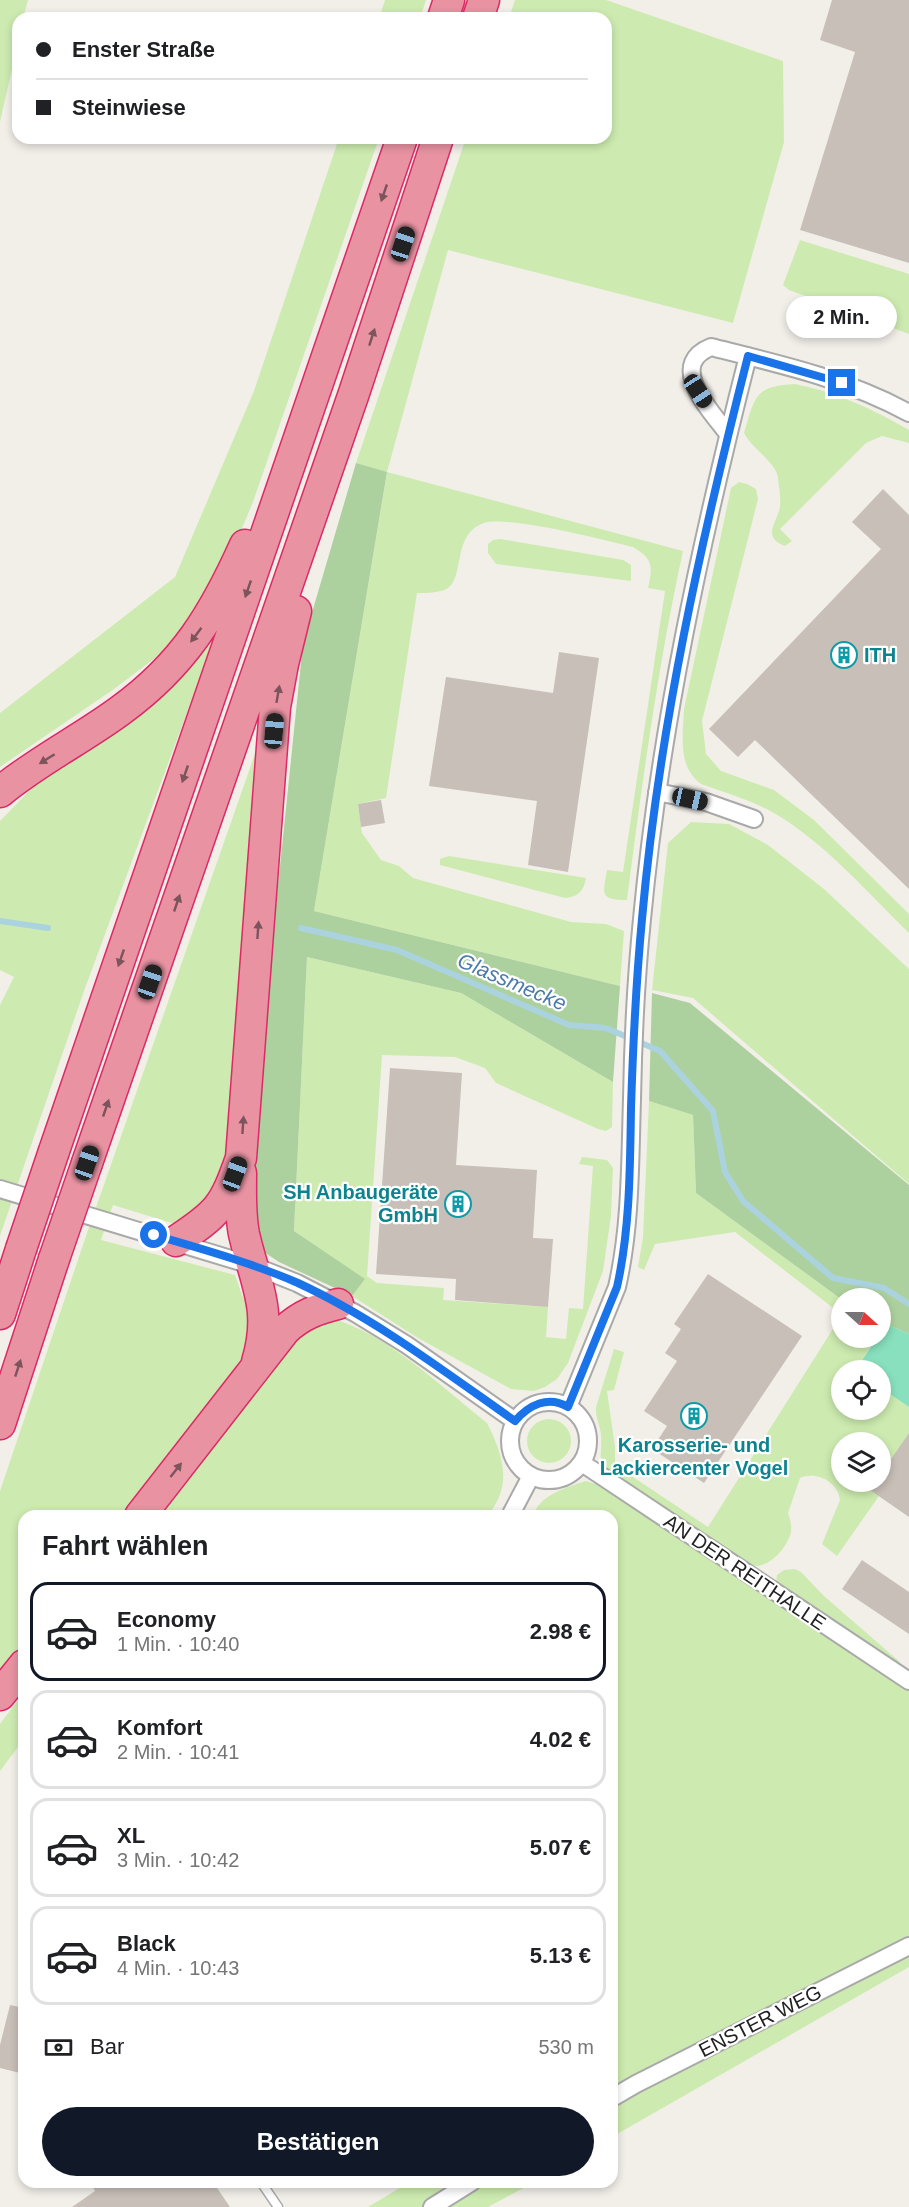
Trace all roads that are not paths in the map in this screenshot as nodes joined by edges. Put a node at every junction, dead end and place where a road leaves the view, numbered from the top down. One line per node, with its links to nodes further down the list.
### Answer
1 (400, 144): 4 (highway, one-way to 4)
2 (436, 144): 5 (highway, one-way to 2)
3 (748, 356): 6 (street); 7 (street); 7 (street)
4 (322, 375): 8 (highway, one-way to 8); 16 (highway, one-way to 16, bridge)
5 (354, 393): 11 (highway, one-way to 5); 20 (highway, one-way to 5, bridge)
6 (909, 413)
7 (728, 434): 9 (street)
8 (0, 792)
9 (657, 792): 10 (street); 18 (street)
10 (754, 819)
11 (241, 1158): 13 (highway); 14 (highway)
12 (0, 1189): 13 (street)
13 (176, 1241): 14 (street)
14 (254, 1266): 15 (street); 17 (highway)
15 (338, 1304): 17 (highway); 19 (street)
16 (0, 1314)
17 (255, 1370): 23 (highway, one-way to 17)
18 (568, 1407): 19 (street); 21 (street)
19 (515, 1421): 22 (street)
20 (0, 1424)
21 (582, 1463): 22 (street); 26 (street, AN DER REITHALLE)
22 (531, 1476): 24 (street)
23 (145, 1510)
24 (513, 1510)
25 (18, 1672): 27 (highway)
26 (909, 1681)
27 (0, 1695)
28 (909, 1946): 29 (street, ENSTER WEG)
29 (618, 2094)
30 (265, 2188): 32 (lane)
31 (462, 2188): 33 (street)
32 (278, 2207)
33 (432, 2207)

